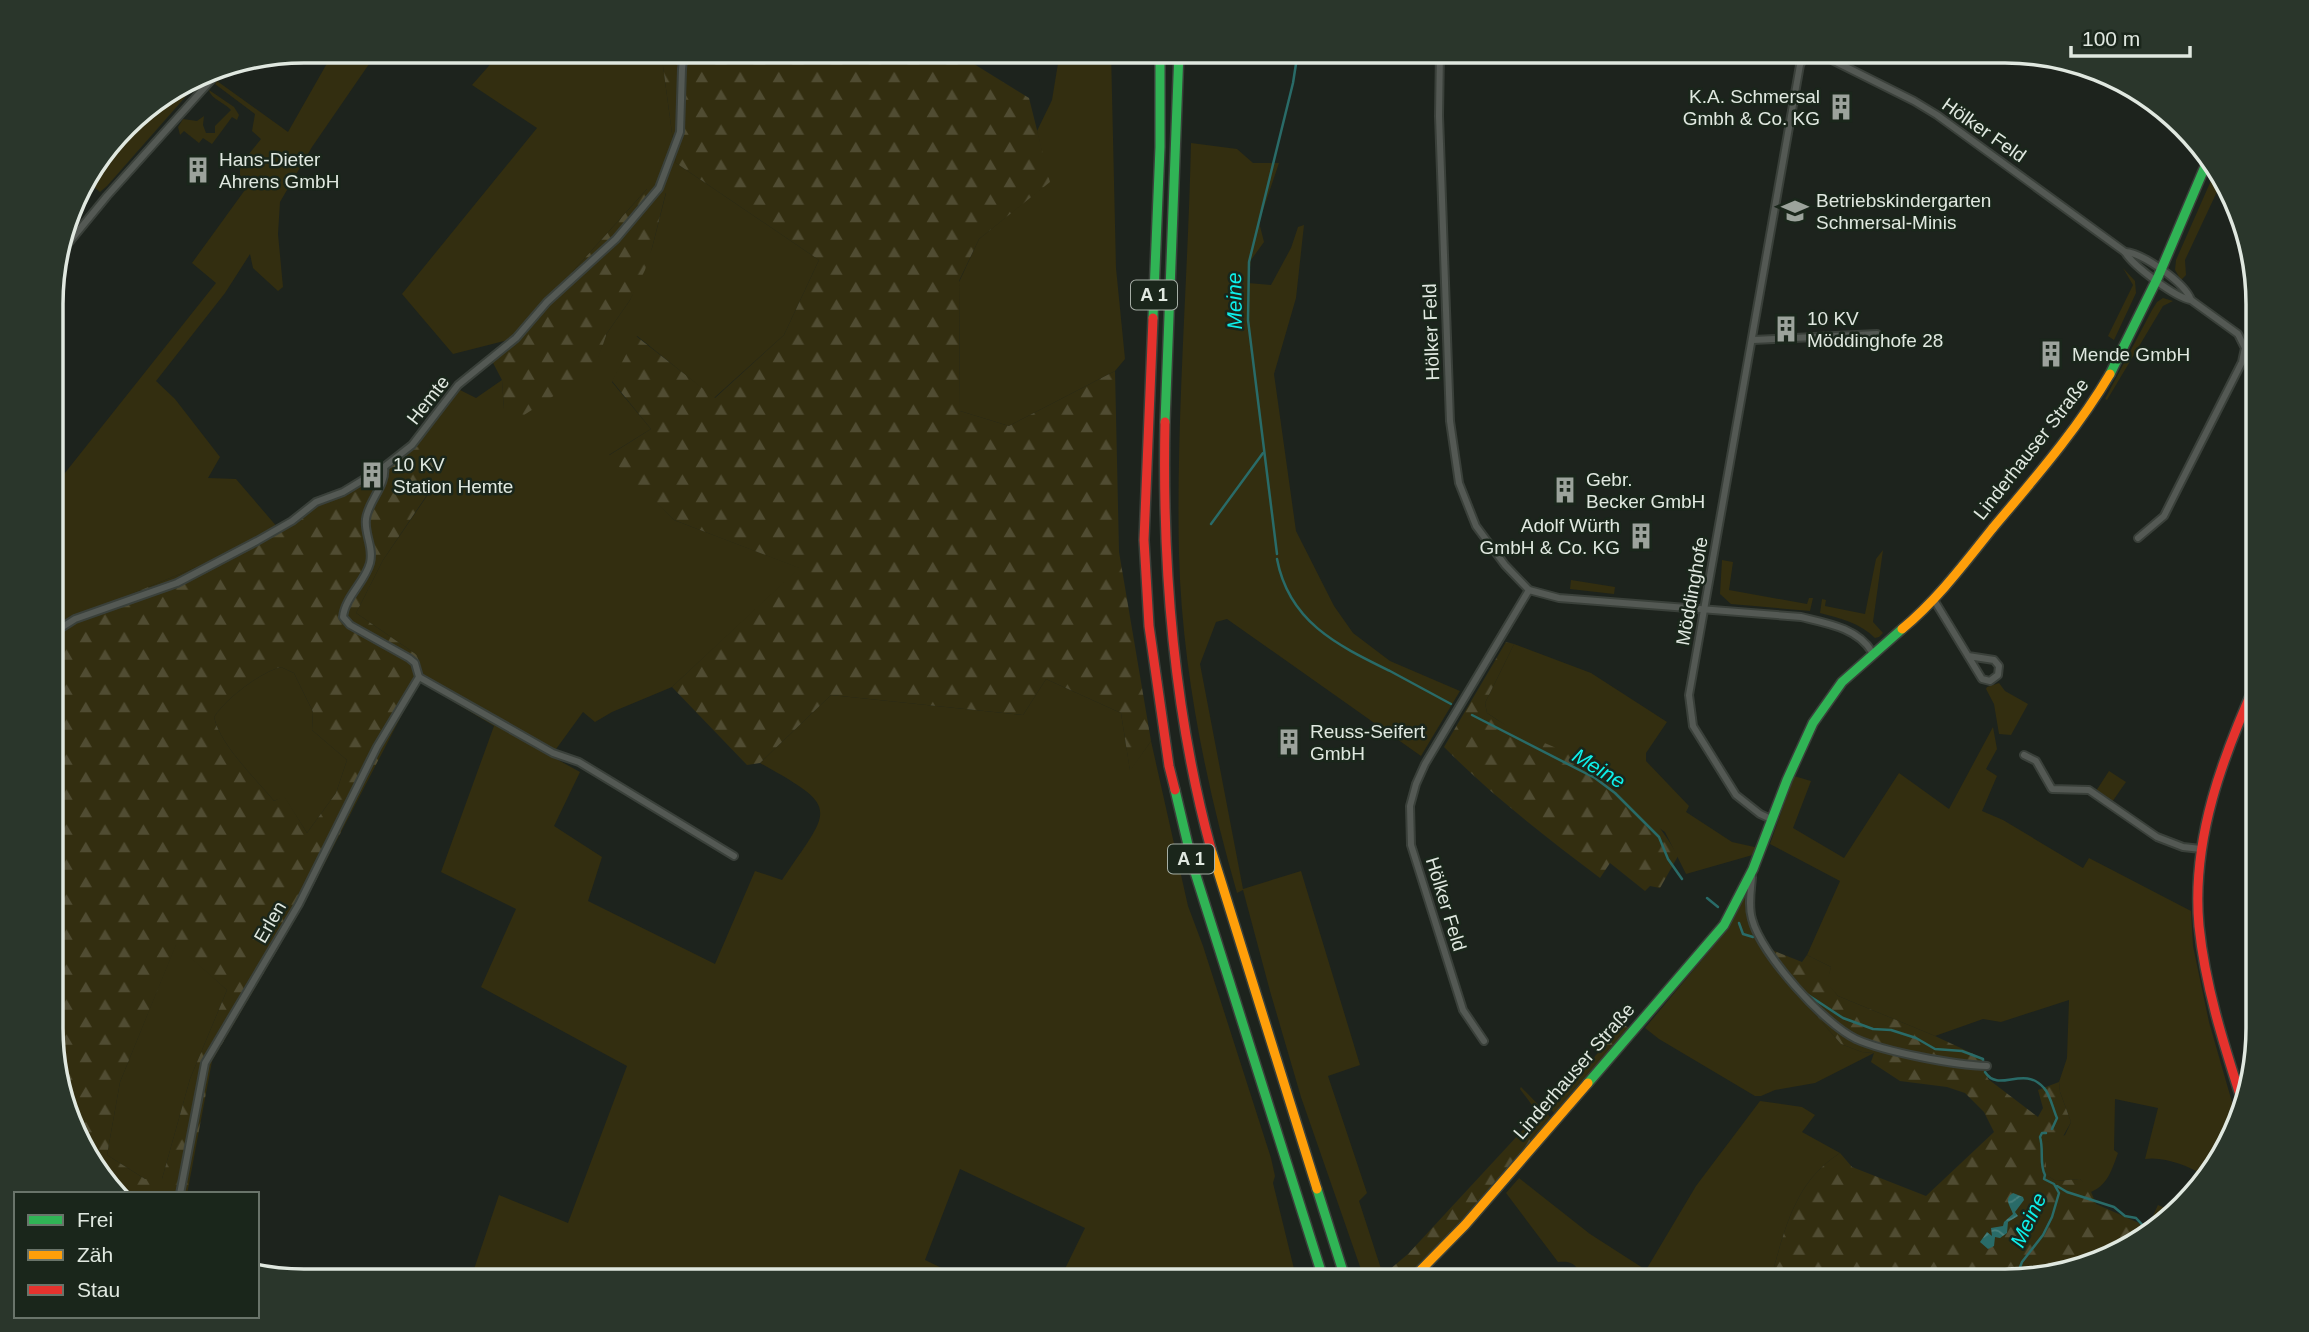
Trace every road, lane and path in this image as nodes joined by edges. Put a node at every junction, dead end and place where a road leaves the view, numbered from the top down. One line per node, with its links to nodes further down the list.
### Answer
1 (683, 63): 16 (street, Hemte)
2 (1160, 63): 35 (main road, A 1)
3 (1179, 63): 36 (main road, A 1)
4 (1440, 63): 18 (street, Hölker Feld)
5 (1801, 63): 15 (street, Möddinghofe)
6 (1838, 63): 10 (street, Hölker Feld)
7 (208, 84): 9 (street)
8 (2204, 168): 11 (main road, Linderhauser Straße)
9 (73, 237)
10 (2125, 252): 11 (street, Hölker Feld); 12 (street, Hölker Feld)
11 (2161, 269): 12 (main road, Linderhauser Straße); 13 (street, Hölker Feld)
12 (2156, 279): 13 (street, Hölker Feld); 19 (main road, Linderhauser Straße)
13 (2192, 300): 17 (street)
14 (1877, 334): 15 (street)
15 (1753, 340): 20 (street, Möddinghofe)
16 (384, 467): 21 (street, Hemte); 24 (street)
17 (2138, 538)
18 (1529, 590): 20 (street); 31 (street, Hölker Feld)
19 (1934, 600): 22 (main road, Linderhauser Straße); 23 (street)
20 (1706, 609): 22 (street); 27 (street, Möddinghofe)
21 (63, 627)
22 (1872, 652): 27 (main road, Linderhauser Straße)
23 (1968, 656): 23 (street)
24 (419, 677): 29 (street); 34 (street, Erlen)
25 (2245, 706): 28 (main road)
26 (2024, 755): 28 (street)
27 (1772, 819): 30 (main road, Linderhauser Straße)
28 (2201, 849): 33 (main road)
29 (734, 856)
30 (1752, 875): 32 (street, Linderhauser Straße); 37 (main road, Linderhauser Straße)
31 (1484, 1041)
32 (1987, 1066)
33 (2238, 1087)
34 (180, 1192)
35 (1320, 1268)
36 (1342, 1268)
37 (1422, 1268)

